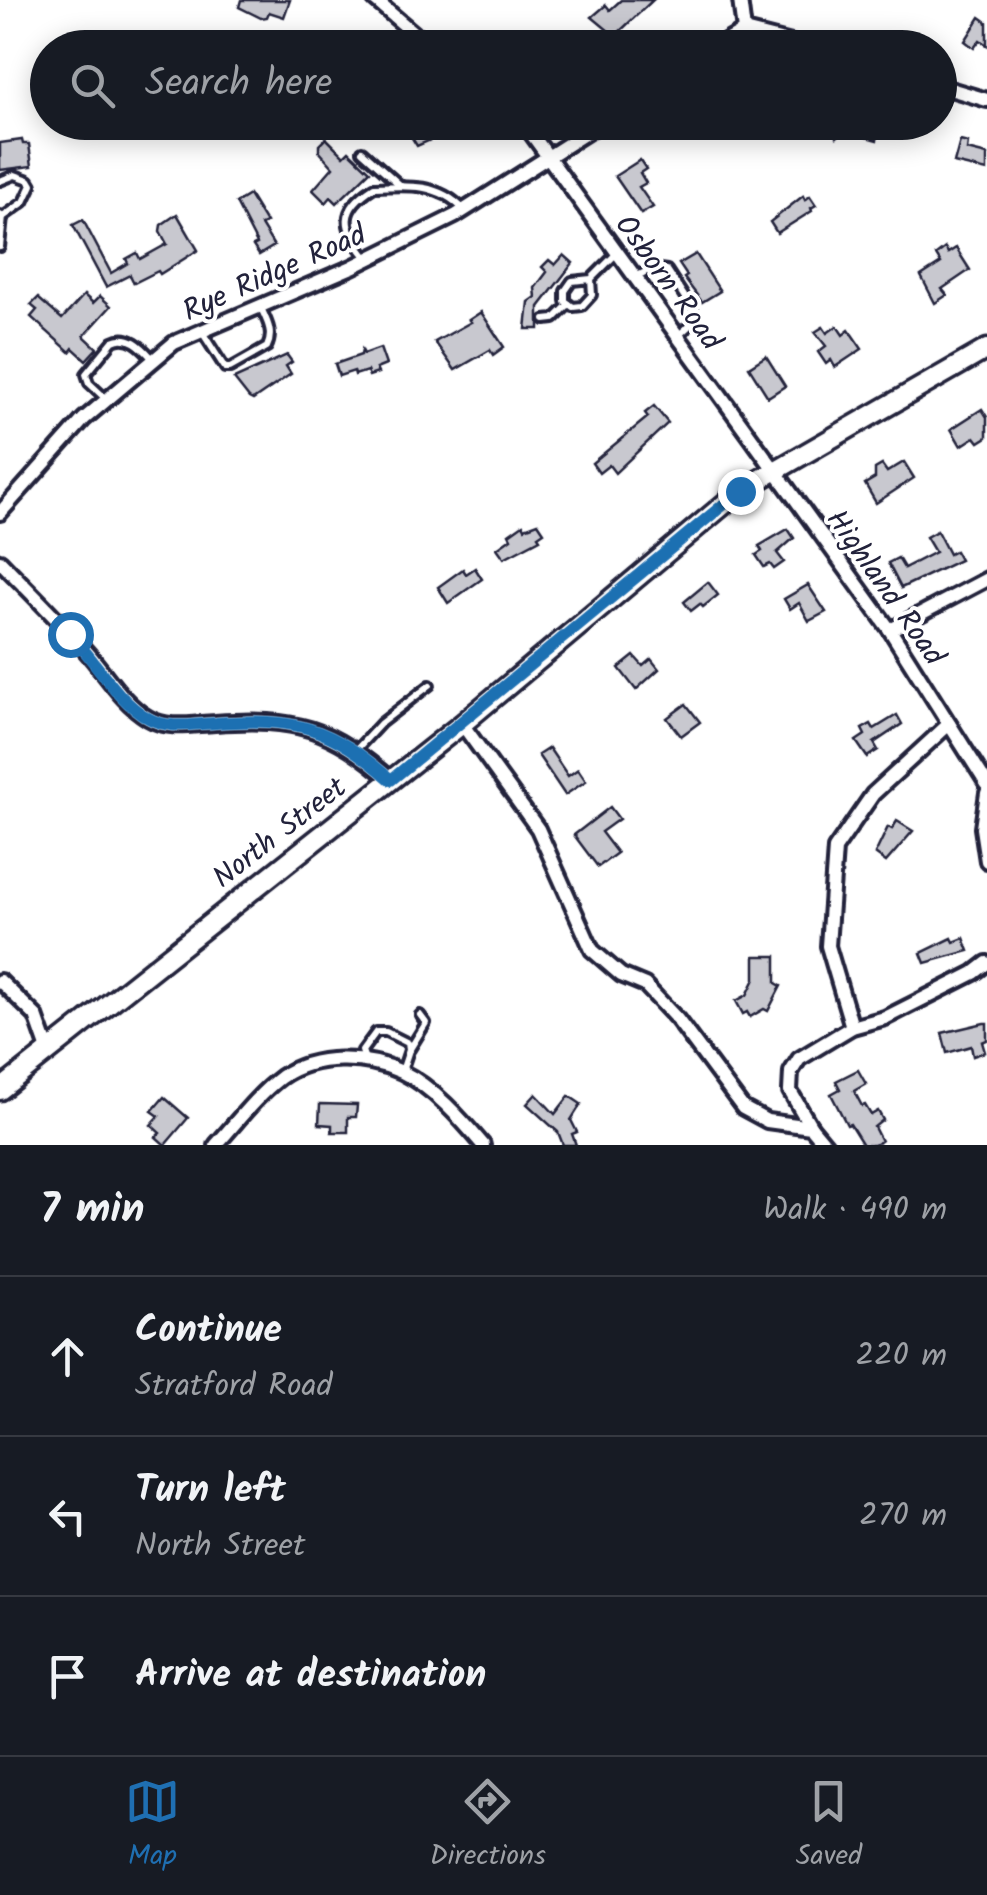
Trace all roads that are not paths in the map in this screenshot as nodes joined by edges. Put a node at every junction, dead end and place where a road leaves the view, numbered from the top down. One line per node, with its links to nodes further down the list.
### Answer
1 (374, 0): 3 (street)
2 (740, 0): 4 (street)
3 (410, 30)
4 (744, 30)
5 (957, 91): 6 (street)
6 (987, 100)
7 (536, 140): 10 (street, Osborn Road)
8 (576, 140): 10 (street, Rye Ridge Road)
9 (362, 151): 12 (lane)
10 (549, 158): 13 (street, Rye Ridge Road); 16 (street, Osborn Road)
11 (0, 181): 14 (lane)
12 (401, 186): 13 (lane); 17 (lane)
13 (464, 210): 17 (street, Rye Ridge Road)
14 (2, 216): 15 (lane)
15 (0, 248)
16 (617, 253): 18 (street, Osborn Road); 19 (lane)
17 (368, 259): 21 (street, Rye Ridge Road)
18 (635, 278): 24 (street, Osborn Road); 24 (lane)
19 (591, 279): 20 (lane); 20 (lane)
20 (569, 304): 22 (lane)
21 (260, 306): 23 (street, Rye Ridge Road); 23 (lane)
22 (545, 320)
23 (201, 331): 26 (street, Rye Ridge Road)
24 (677, 336): 28 (street, Osborn Road)
25 (987, 348): 28 (main road, North Street)
26 (153, 358): 27 (street, Rye Ridge Road); 27 (lane)
27 (106, 399): 29 (street, Rye Ridge Road)
28 (774, 471): 32 (street, Highland Road); 34 (main road, North Street)
29 (1, 509)
30 (0, 561): 36 (street)
31 (987, 579): 32 (street)
32 (890, 630): 35 (street, Highland Road)
33 (430, 685): 36 (lane)
34 (462, 724): 37 (main road, North Street); 50 (street)
35 (949, 724): 38 (street, Highland Road); 44 (street)
36 (356, 750): 37 (street)
37 (391, 780): 45 (main road, North Street)
38 (987, 784)
39 (987, 794): 40 (street)
40 (987, 861)
41 (987, 963): 44 (street)
42 (0, 981): 45 (street)
43 (420, 1015): 46 (lane)
44 (852, 1027): 50 (street)
45 (48, 1050): 49 (main road, North Street)
46 (410, 1050): 47 (lane); 48 (lane)
47 (367, 1064): 48 (street); 51 (street)
48 (402, 1072): 52 (street)
49 (0, 1090)
50 (812, 1126): 53 (street)
51 (216, 1145)
52 (483, 1145)
53 (826, 1145)

